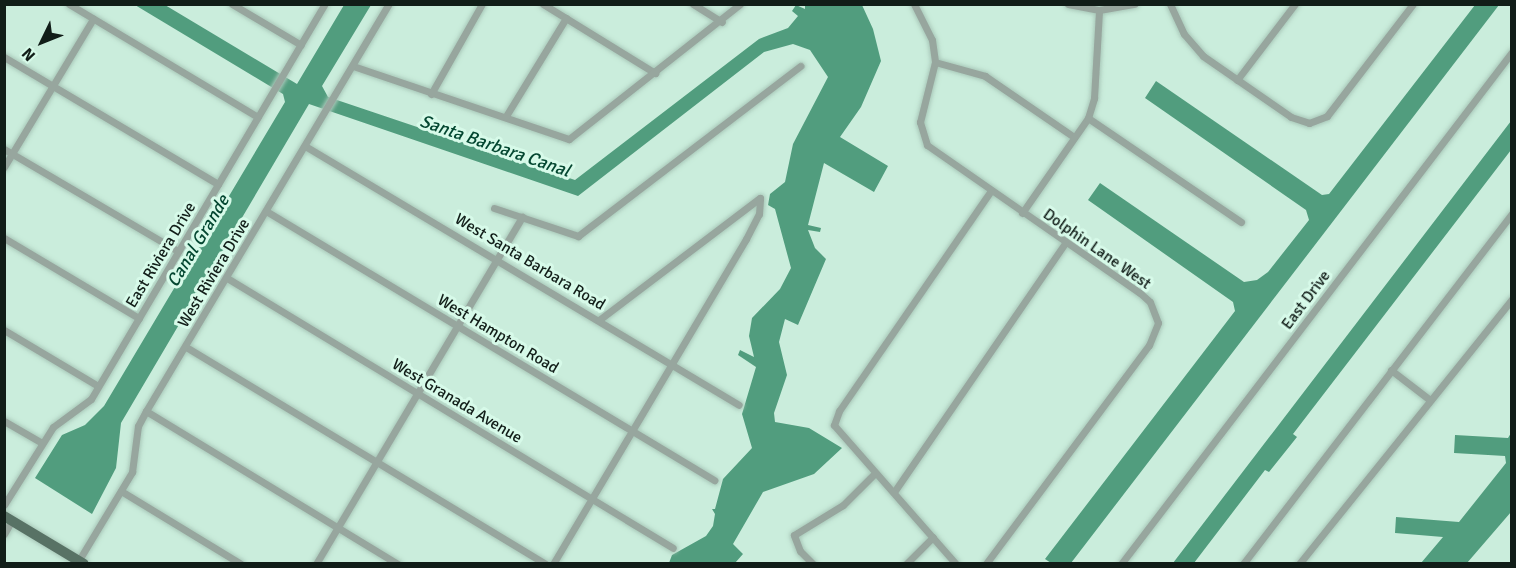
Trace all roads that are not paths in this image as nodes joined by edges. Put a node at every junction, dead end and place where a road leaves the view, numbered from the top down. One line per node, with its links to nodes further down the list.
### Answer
1 (69, 4): 17 (street)
2 (232, 4): 19 (street)
3 (325, 4): 19 (street, East Riviera Drive)
4 (389, 4): 23 (street, West Riviera Drive)
5 (482, 4): 28 (street)
6 (543, 4): 16 (street)
7 (693, 4): 18 (street)
8 (740, 4): 18 (street)
9 (914, 4): 22 (street)
10 (1068, 4): 15 (street)
11 (1134, 4): 15 (street)
12 (1170, 4): 26 (street)
13 (1295, 4): 26 (street)
14 (1413, 4): 26 (street)
15 (1098, 10): 31 (street)
16 (566, 18): 25 (street); 29 (street)
17 (93, 19): 27 (street); 30 (street)
18 (722, 22): 25 (street)
19 (301, 45): 30 (street, East Riviera Drive)
20 (1512, 52): 88 (street, East Drive)
21 (4, 57): 27 (street)
22 (935, 63): 32 (street); 38 (street, Dolphin Lane West)
23 (353, 66): 28 (street); 33 (street, West Riviera Drive)
24 (800, 66): 43 (street)
25 (655, 73): 29 (street)
26 (1237, 80)
27 (52, 86): 35 (street); 37 (street)
28 (431, 94): 29 (street)
29 (506, 116)
30 (258, 117): 37 (street, East Riviera Drive)
31 (1088, 118): 32 (street); 44 (street)
32 (1074, 137): 41 (street)
33 (305, 146): 40 (street, West Riviera Drive); 48 (street, West Santa Barbara Road)
34 (4, 148): 35 (street)
35 (13, 153): 36 (street); 47 (street)
36 (4, 167)
37 (218, 184): 47 (street, East Riviera Drive)
38 (991, 191): 41 (street, Dolphin Lane West); 67 (street)
39 (494, 208): 43 (street)
40 (266, 211): 49 (street, West Riviera Drive); 53 (street, West Hampton Road)
41 (1022, 213): 46 (street, Dolphin Lane West)
42 (1512, 213): 57 (street)
43 (522, 217): 48 (street)
44 (1241, 222)
45 (4, 238): 51 (street)
46 (1065, 243): 70 (street); 87 (street, Dolphin Lane West)
47 (178, 251): 51 (street, East Riviera Drive)
48 (497, 259): 52 (street, West Santa Barbara Road); 53 (street)
49 (227, 278): 55 (street, West Riviera Drive); 59 (street, West Granada Avenue)
50 (1512, 299): 60 (street)
51 (139, 318): 58 (street, East Riviera Drive)
52 (599, 320): 56 (street, West Santa Barbara Road); 56 (street)
53 (458, 325): 59 (street); 64 (street, West Hampton Road)
54 (4, 330): 58 (street)
55 (186, 347): 62 (street, West Riviera Drive); 66 (street)
56 (671, 363): 61 (street, West Santa Barbara Road); 64 (street)
57 (1391, 370): 60 (street); 89 (street)
58 (98, 386): 65 (street, East Riviera Drive)
59 (418, 393): 66 (street); 71 (street, West Granada Avenue)
60 (1430, 400): 90 (street)
61 (739, 405)
62 (146, 411): 69 (street, West Riviera Drive); 74 (street)
63 (4, 421): 65 (street)
64 (632, 430): 68 (street, West Hampton Road); 71 (street)
65 (42, 443): 72 (street, East Riviera Drive)
66 (377, 462): 74 (street); 82 (street)
67 (875, 472): 70 (street); 84 (street)
68 (714, 480)
69 (121, 491): 78 (street, West Riviera Drive); 79 (street)
70 (894, 492): 76 (street)
71 (591, 497): 77 (street, West Granada Avenue); 83 (street)
72 (4, 505)
73 (8, 518): 75 (street); 78 (main road)
74 (338, 527): 80 (street); 81 (street)
75 (4, 534)
76 (933, 537): 85 (street); 86 (street)
77 (673, 548)
78 (82, 562)
79 (241, 564)
80 (316, 564)
81 (398, 564)
82 (546, 564)
83 (553, 564)
84 (813, 564)
85 (906, 564)
86 (956, 564)
87 (986, 564)
88 (1121, 564)
89 (1242, 564)
90 (1299, 564)

